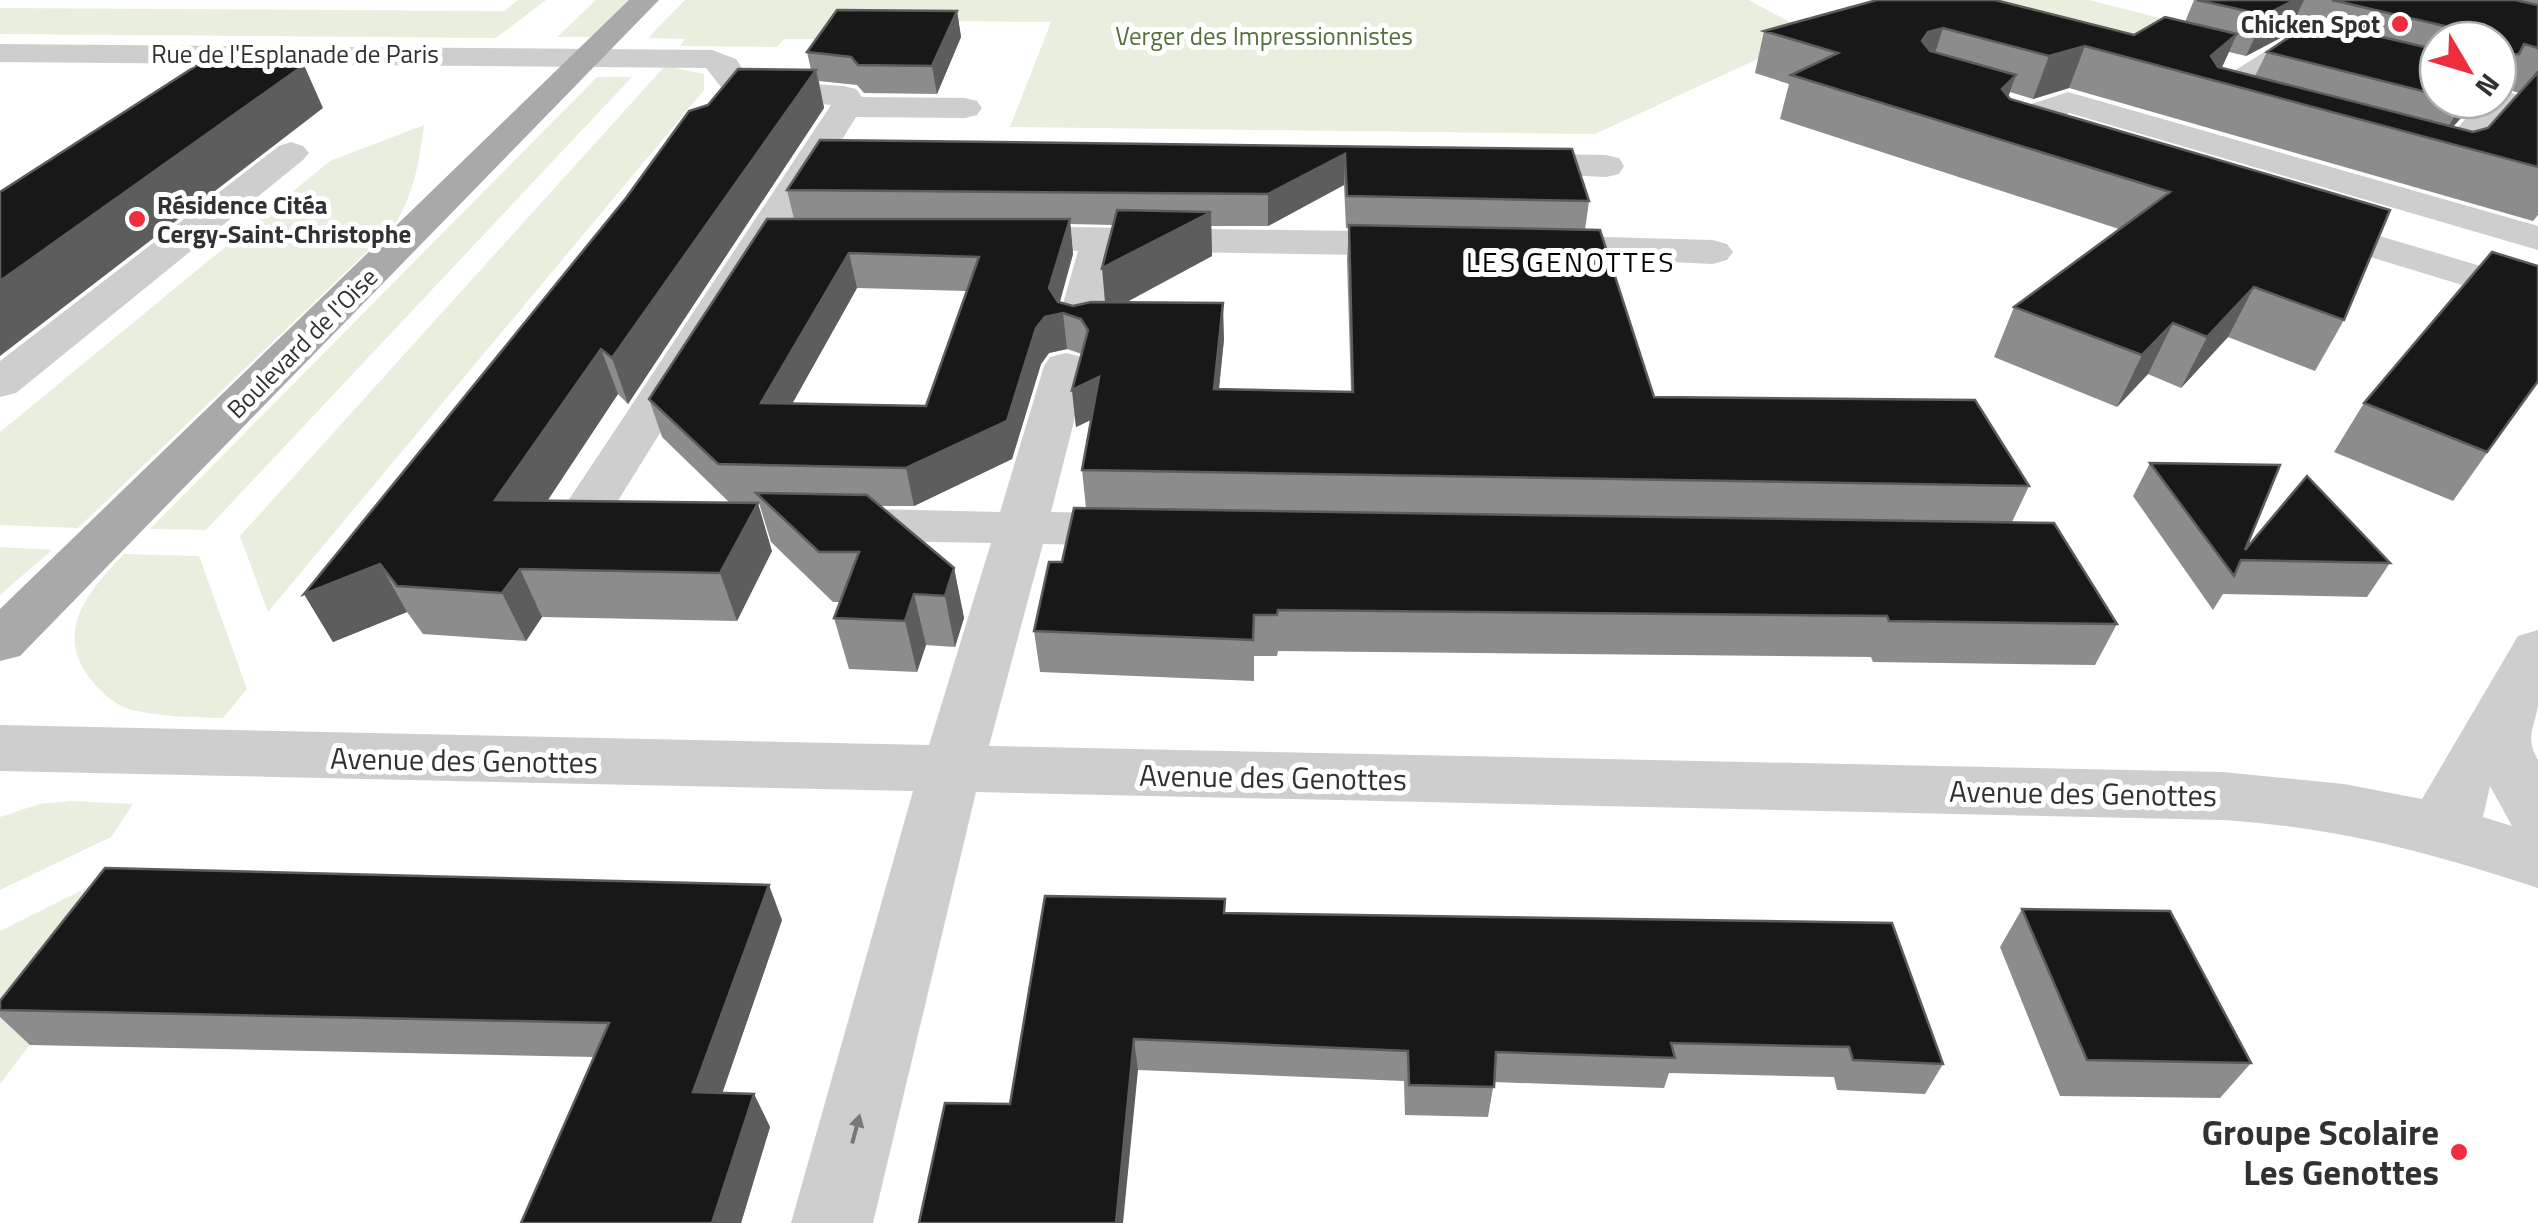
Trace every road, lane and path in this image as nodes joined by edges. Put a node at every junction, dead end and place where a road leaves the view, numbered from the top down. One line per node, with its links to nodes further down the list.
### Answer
1 (645, 0): 3 (main road, Boulevard de l'Oise)
2 (0, 52): 3 (street, Rue de l'Esplanade de Paris)
3 (588, 56): 7 (street, Rue de l'Esplanade de Paris); 27 (main road, Boulevard de l'Oise)
4 (2216, 62): 5 (street)
5 (2251, 71): 6 (street); 9 (street)
6 (2418, 80)
7 (846, 106): 8 (street); 23 (street)
8 (965, 108)
9 (2284, 118)
10 (2486, 120): 12 (street)
11 (2020, 124): 19 (street)
12 (2392, 148)
13 (291, 152): 22 (street)
14 (1470, 164): 15 (street)
15 (1606, 166)
16 (2262, 212): 21 (street)
17 (955, 238): 18 (street)
18 (1101, 238): 20 (street); 25 (street)
19 (2538, 238)
20 (1712, 252)
21 (2538, 296)
22 (0, 383)
23 (681, 521)
24 (781, 523): 25 (street)
25 (1021, 528): 26 (street); 31 (street)
26 (1198, 531)
27 (0, 642)
28 (2538, 650): 29 (street)
29 (2500, 724): 32 (street); 33 (street)
30 (0, 748): 31 (street, Avenue des Genottes)
31 (950, 770): 33 (street, Avenue des Genottes); 35 (street, one-way to 31)
32 (2538, 815)
33 (2452, 831): 34 (street, Avenue des Genottes)
34 (2538, 862)
35 (832, 1223)

